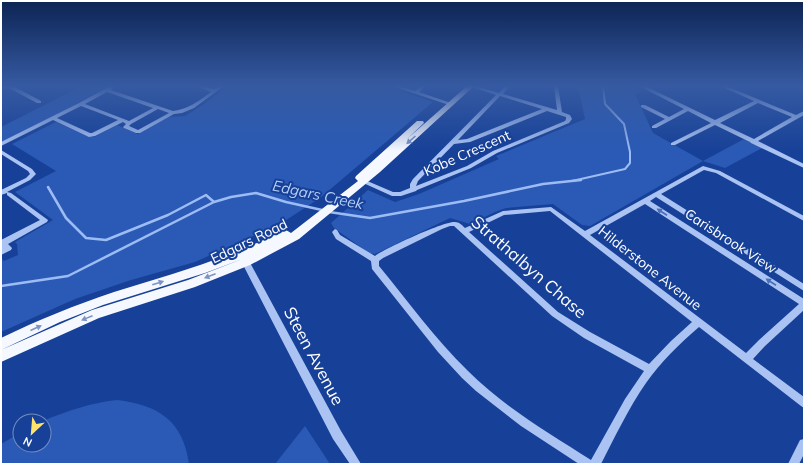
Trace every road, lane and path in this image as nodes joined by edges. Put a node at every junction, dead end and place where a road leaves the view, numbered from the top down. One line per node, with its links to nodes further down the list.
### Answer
1 (74, 108): 22 (street)
2 (90, 108): 24 (street)
3 (157, 108): 26 (street)
4 (160, 108): 18 (street)
5 (190, 108): 18 (street)
6 (442, 108): 35 (main road, Edgars Road, one-way to 35)
7 (442, 108): 40 (main road, Edgars Road)
8 (487, 108): 29 (street)
9 (542, 108): 16 (street)
10 (559, 108): 19 (street)
11 (646, 108): 23 (street)
12 (683, 108): 17 (street)
13 (687, 108): 25 (street)
14 (745, 108): 25 (street)
15 (774, 108): 21 (street)
16 (546, 109): 19 (street); 29 (street)
17 (687, 110): 23 (street); 25 (street)
18 (172, 113): 26 (street)
19 (560, 113): 36 (street, Kobe Crescent)
20 (804, 113): 21 (street)
21 (796, 117): 28 (street)
22 (53, 118): 24 (street); 30 (street)
23 (668, 119): 27 (street)
24 (121, 121): 26 (street)
25 (717, 122): 28 (street); 31 (street)
26 (129, 123)
27 (654, 126)
28 (755, 141): 33 (street); 34 (street)
29 (452, 142): 36 (street)
30 (1, 144)
31 (673, 144)
32 (1, 152): 37 (street)
33 (804, 162)
34 (804, 166)
35 (363, 182): 36 (street, Kobe Crescent); 40 (main road, Edgars Road)
36 (414, 190)
37 (1, 193)
38 (9, 194): 46 (street)
39 (656, 194): 41 (street); 42 (street); 49 (street, Carisbrook View)
40 (338, 199): 47 (main road, Edgars Road)
41 (645, 201): 45 (street); 50 (street, Carisbrook View, one-way to 41)
42 (804, 219)
43 (465, 231): 45 (street, Hilderstone Avenue); 48 (street, Strathalbyn Chase); 55 (street, Strathalbyn Chase)
44 (335, 232): 48 (street)
45 (586, 234): 51 (street, Hilderstone Avenue)
46 (3, 247)
47 (244, 258): 52 (main road, Edgars Road, one-way to 47); 53 (main road, Edgars Road, one-way to 53); 58 (street, Steen Avenue)
48 (375, 260): 59 (street)
49 (804, 288)
50 (804, 304): 54 (street)
51 (699, 322): 54 (street, Hilderstone Avenue); 55 (street)
52 (1, 344)
53 (1, 356)
54 (747, 359): 56 (street, Hilderstone Avenue)
55 (650, 369): 60 (street)
56 (804, 403)
57 (804, 444): 61 (street)
58 (356, 464)
59 (588, 464)
60 (595, 464)
61 (793, 464)

